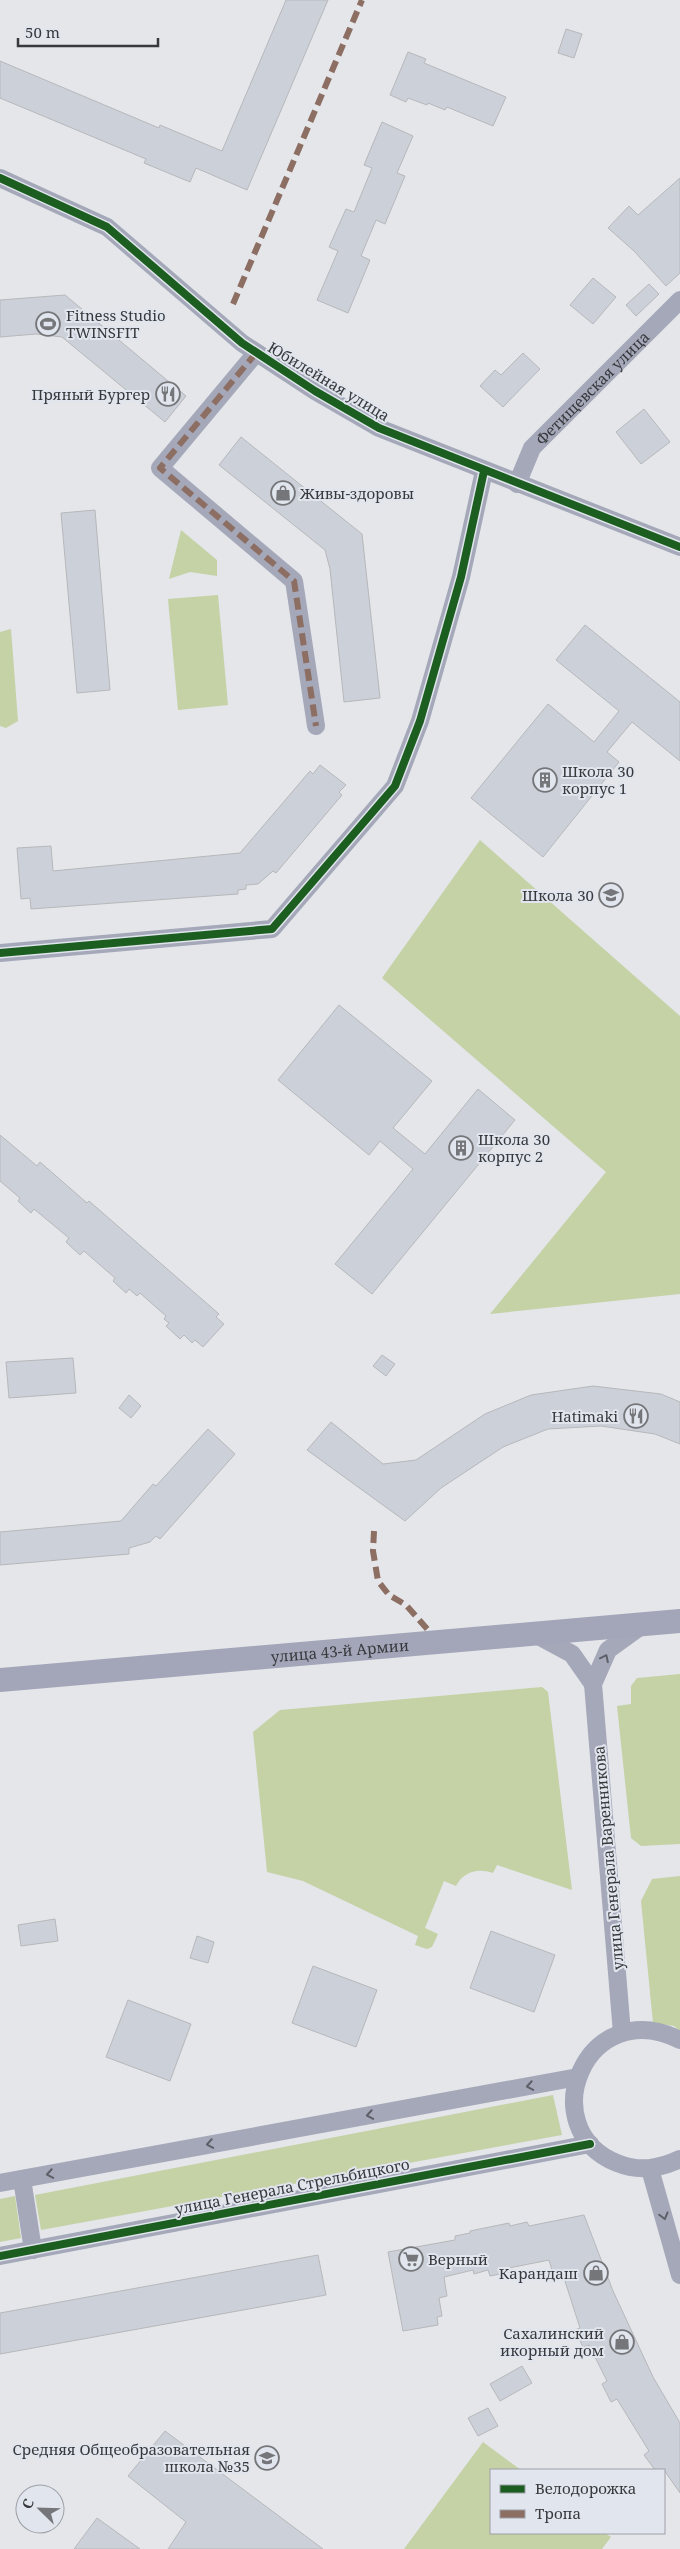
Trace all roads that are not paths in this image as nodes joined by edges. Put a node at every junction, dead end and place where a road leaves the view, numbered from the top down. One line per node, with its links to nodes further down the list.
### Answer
1 (0, 178): 3 (street, Юбилейная улица)
2 (680, 300): 5 (street, Фетищевская улица)
3 (256, 353): 4 (street, Юбилейная улица); 7 (street)
4 (484, 471): 5 (street, Юбилейная улица); 8 (street)
5 (517, 484): 6 (street, Юбилейная улица)
6 (680, 547)
7 (316, 726)
8 (0, 953)
9 (680, 1621): 10 (main road, улица 43-й Армии)
10 (644, 1624): 11 (main road, улица 43-й Армии); 13 (street, улица Генерала Варенникова, one-way to 10)
11 (533, 1634): 12 (main road, улица 43-й Армии); 13 (street)
12 (0, 1680)
13 (593, 1684): 14 (street, улица Генерала Варенникова)
14 (622, 2032): 15 (street); 16 (street)
15 (680, 2040)
16 (578, 2077): 17 (street); 20 (street, one-way to 20)
17 (590, 2144): 19 (street); 22 (street, улица Генерала Стрельбицкого)
18 (680, 2159): 19 (street)
19 (650, 2169): 24 (street, one-way to 24)
20 (22, 2179): 21 (street); 22 (street)
21 (0, 2183)
22 (33, 2250): 23 (street, улица Генерала Стрельбицкого)
23 (0, 2256)
24 (680, 2275)

